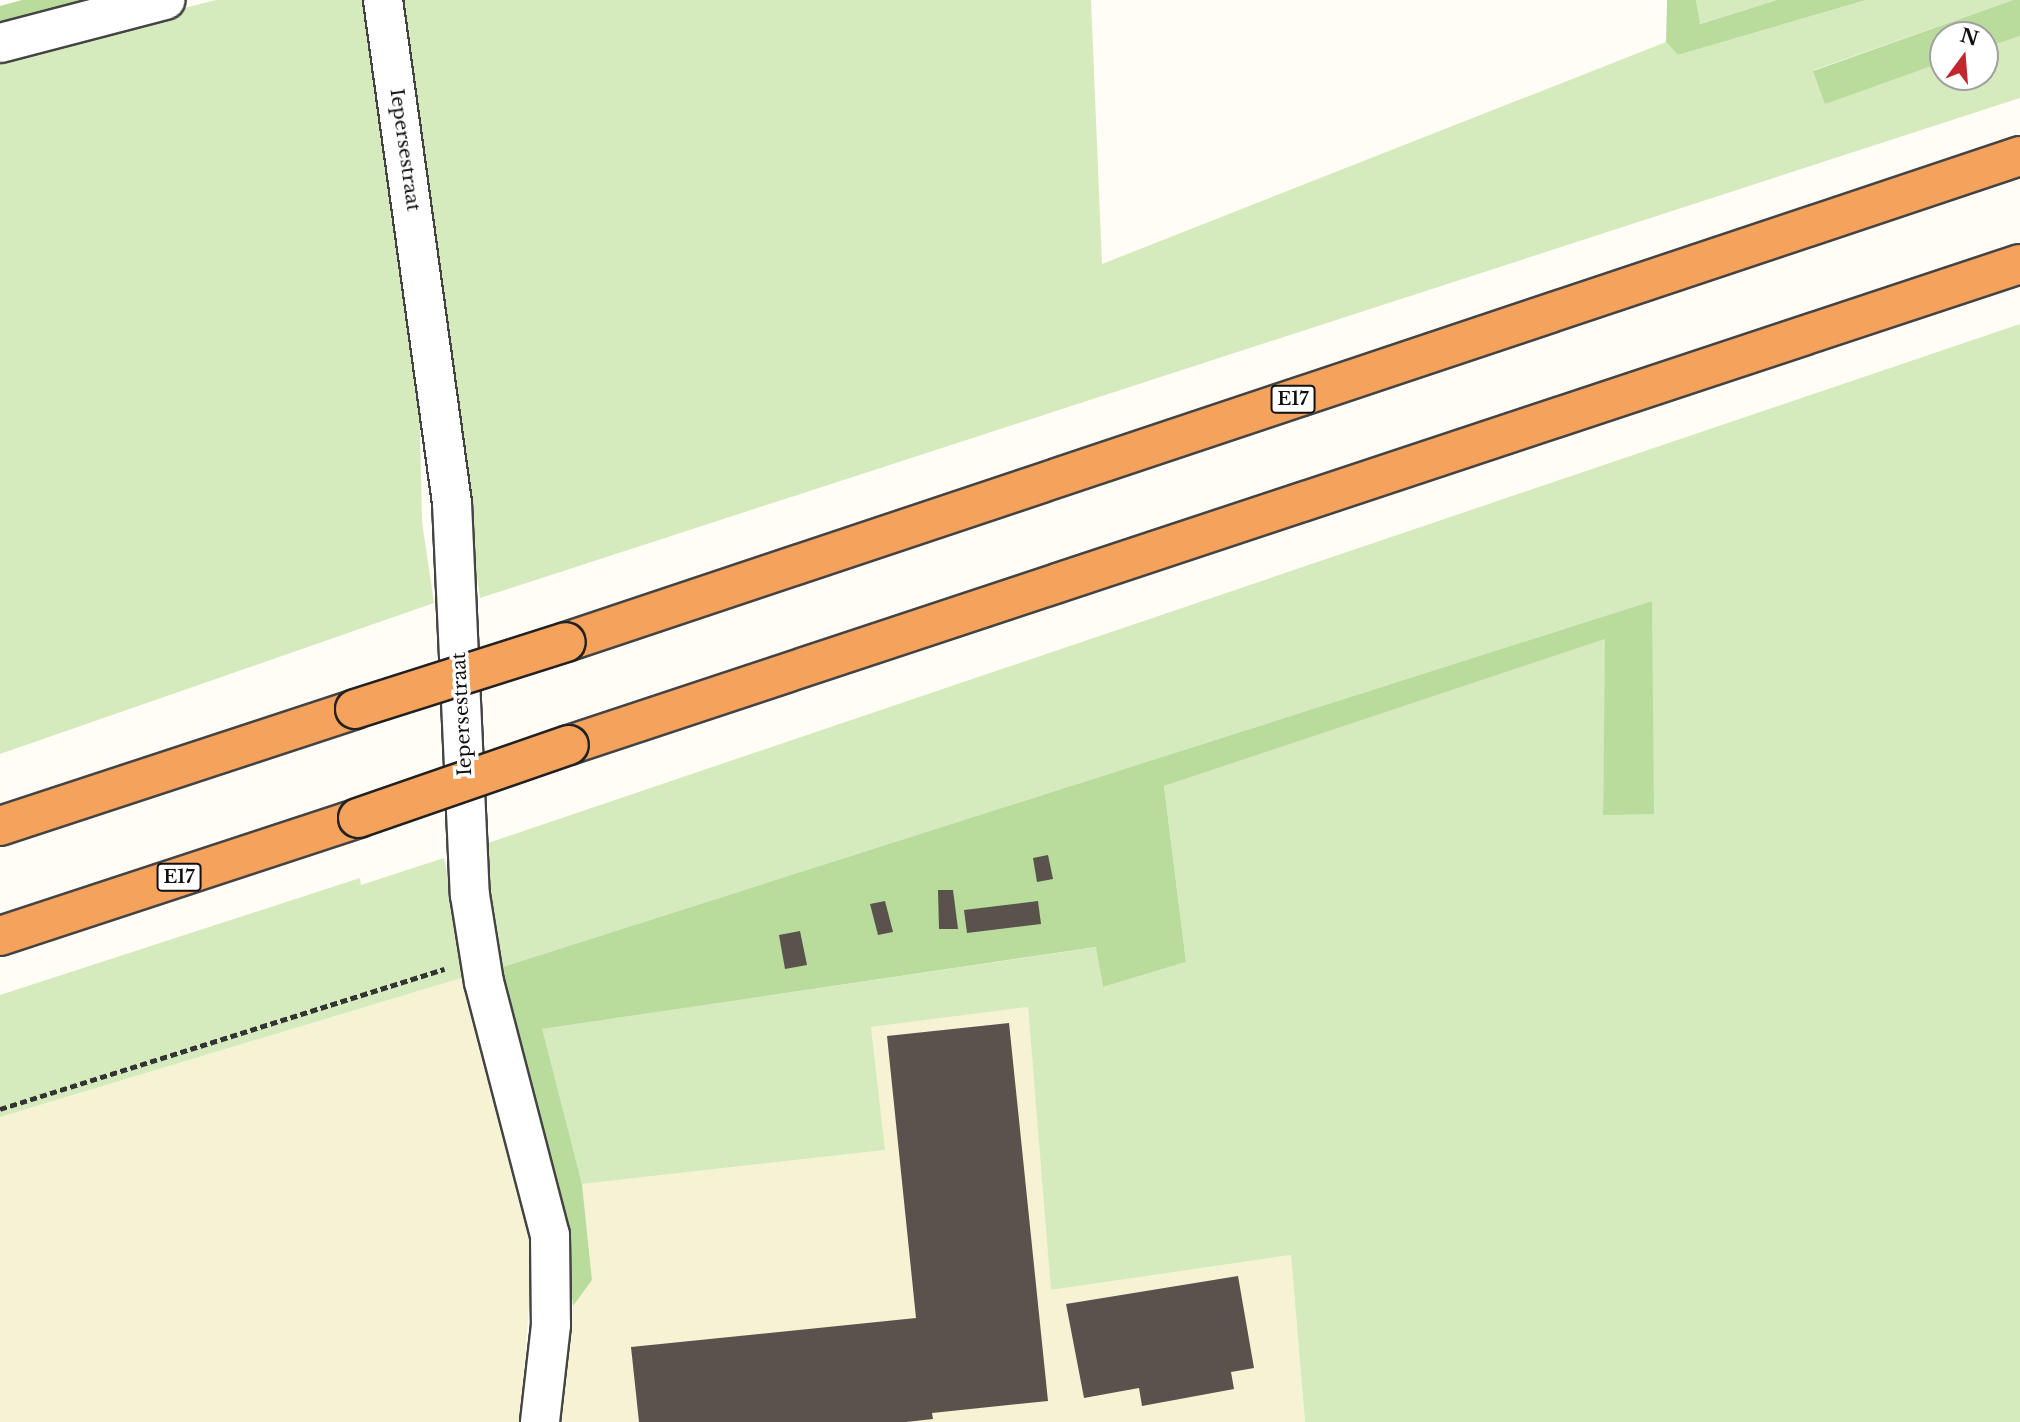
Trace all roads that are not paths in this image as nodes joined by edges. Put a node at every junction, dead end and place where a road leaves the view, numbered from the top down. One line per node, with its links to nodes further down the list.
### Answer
1 (165, 0): 3 (street)
2 (383, 0): 8 (street, Iepersestraat)
3 (0, 43)
4 (2020, 156): 6 (highway, E17, bridge)
5 (2020, 264): 7 (highway, E17, bridge)
6 (0, 826)
7 (0, 936)
8 (540, 1422)

